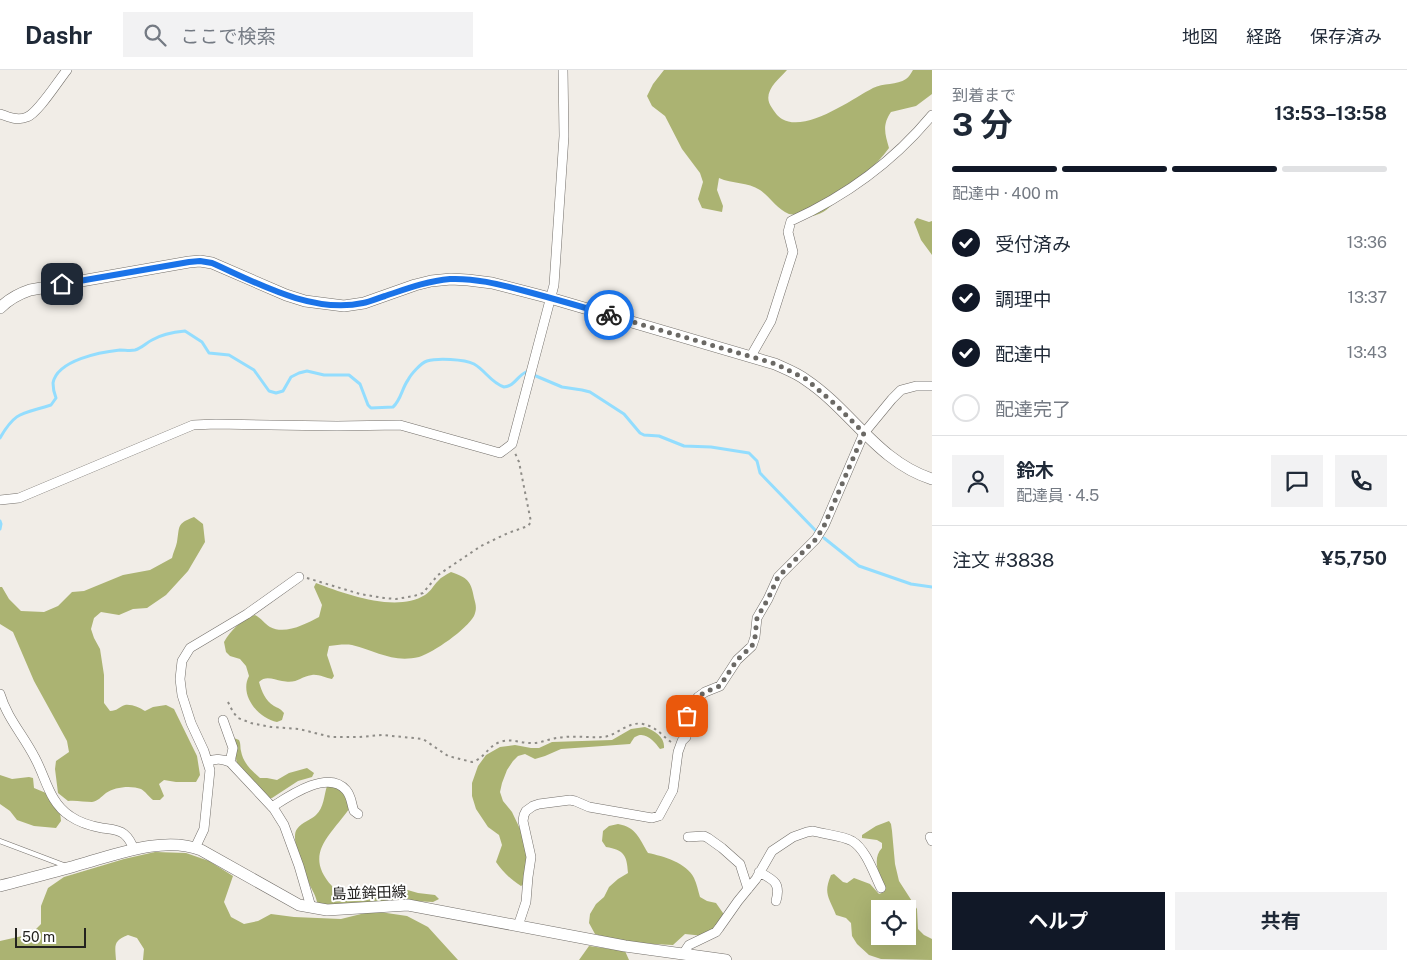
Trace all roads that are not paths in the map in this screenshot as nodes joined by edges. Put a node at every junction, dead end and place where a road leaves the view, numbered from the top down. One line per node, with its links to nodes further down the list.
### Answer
1 (67, 70): 3 (street)
2 (563, 70): 5 (street)
3 (0, 114)
4 (932, 115): 7 (street)
5 (550, 298): 6 (street); 7 (street); 11 (street)
6 (0, 308)
7 (751, 356): 9 (street)
8 (932, 386): 9 (street)
9 (864, 433): 10 (street); 30 (street)
10 (932, 479)
11 (0, 500)
12 (299, 578): 15 (street)
13 (0, 694): 22 (street)
14 (223, 720): 16 (street)
15 (208, 762): 16 (street); 21 (street)
16 (230, 762): 17 (street)
17 (272, 807): 18 (street); 29 (street)
18 (358, 814)
19 (688, 837): 27 (street)
20 (0, 841): 23 (lane)
21 (195, 848): 22 (street, 島並鉾田線); 29 (street, 島並鉾田線)
22 (134, 850): 23 (street, 島並鉾田線)
23 (70, 868): 25 (street, 島並鉾田線)
24 (760, 872): 26 (street); 27 (street); 28 (street)
25 (0, 886)
26 (881, 888)
27 (748, 889): 31 (street)
28 (776, 901)
29 (311, 907): 30 (street, 島並鉾田線)
30 (518, 926): 31 (street, 島並鉾田線)
31 (683, 954): 32 (street, 島並鉾田線)
32 (726, 960)

